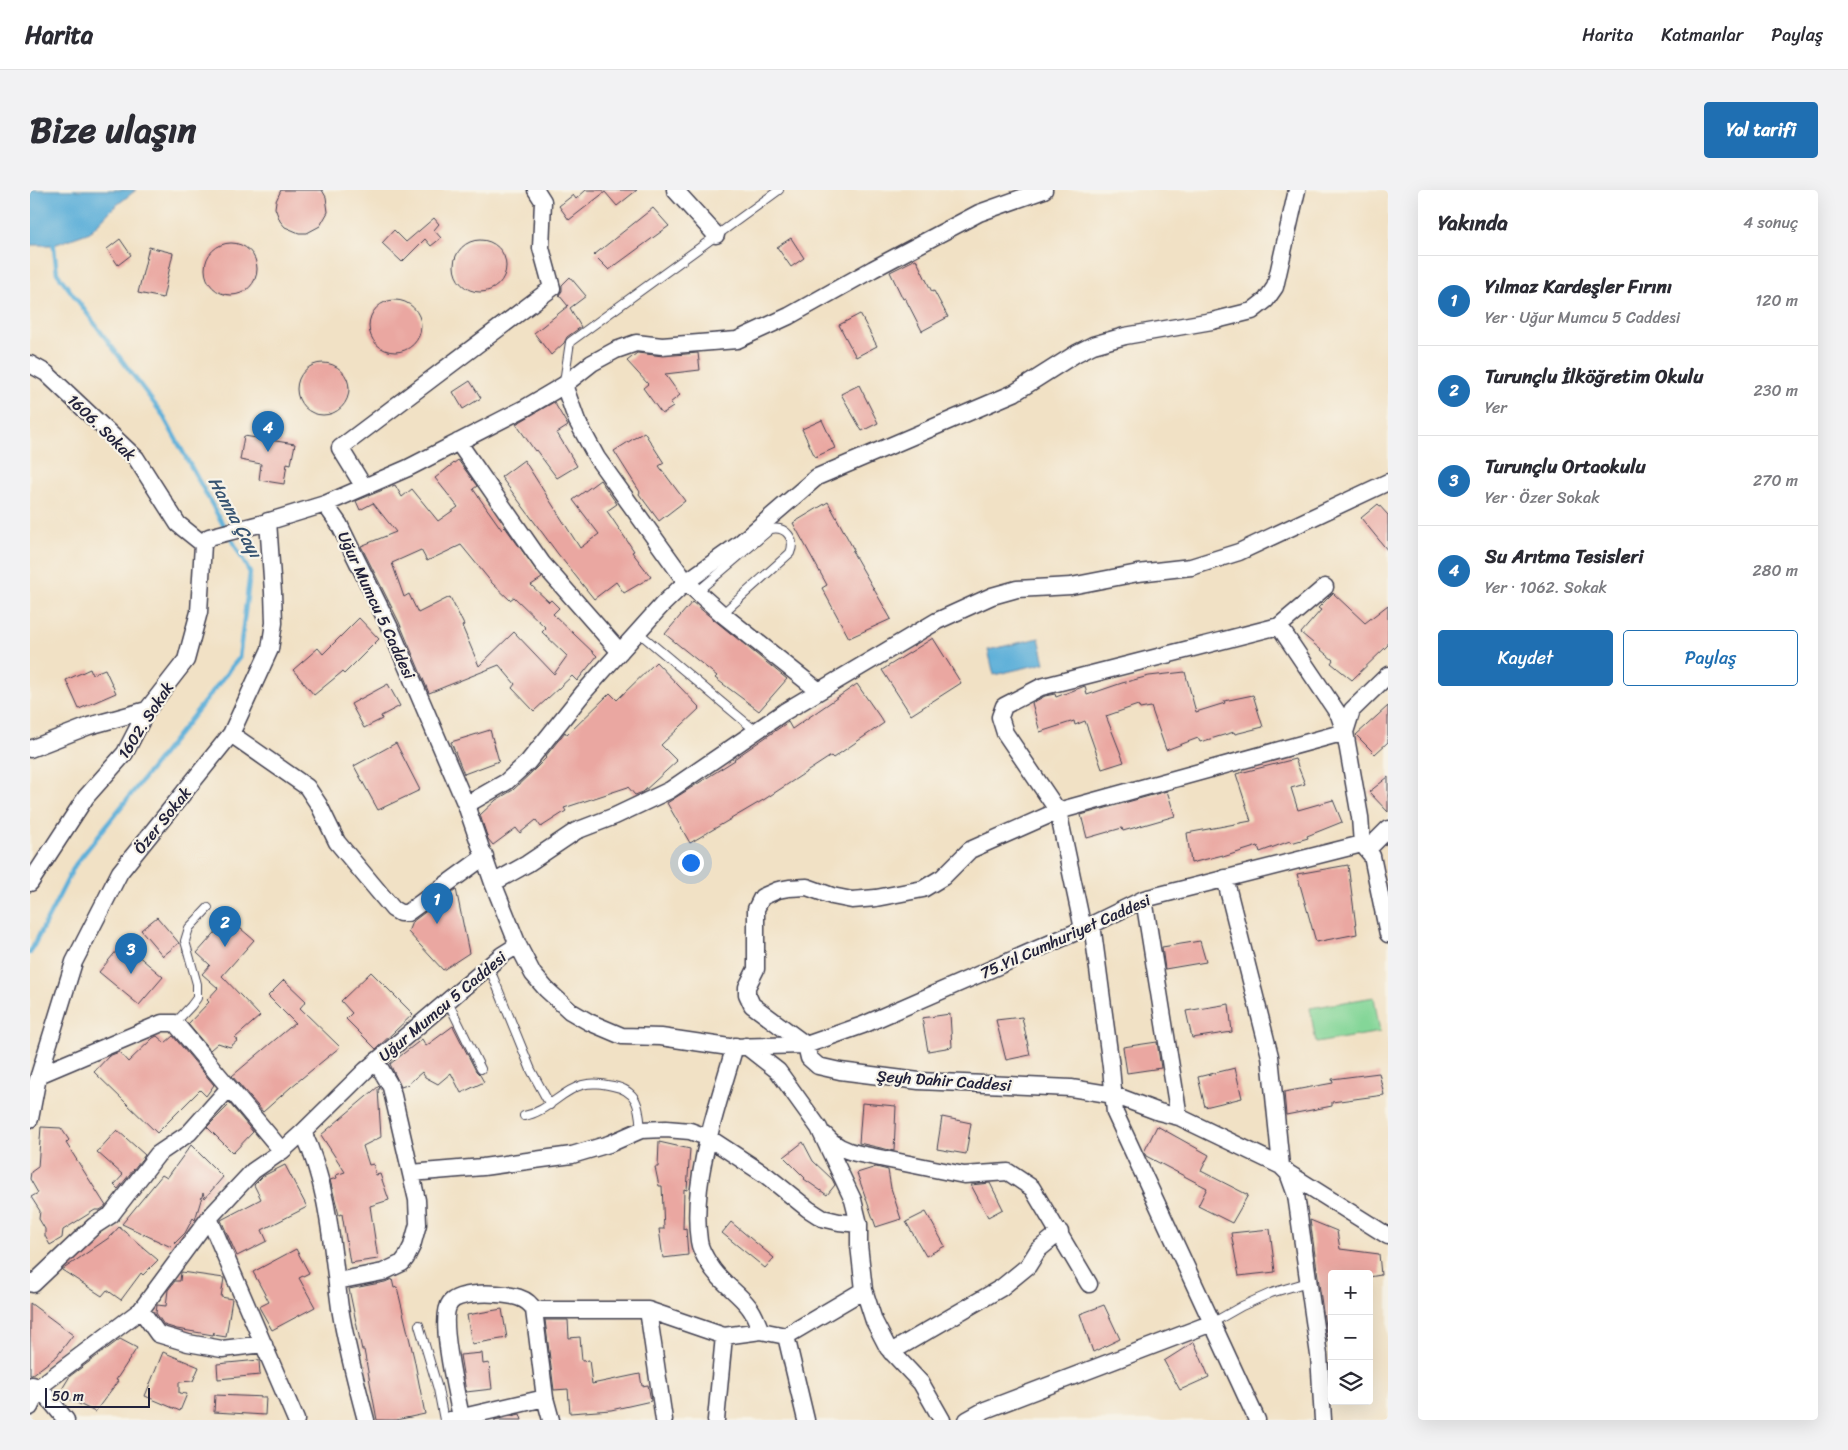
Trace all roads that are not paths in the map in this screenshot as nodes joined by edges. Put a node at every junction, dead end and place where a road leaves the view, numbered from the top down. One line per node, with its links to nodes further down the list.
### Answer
1 (536, 190): 11 (street)
2 (675, 190): 6 (street)
3 (778, 190): 6 (lane)
4 (1044, 190): 8 (street)
5 (1298, 190): 15 (street)
6 (716, 235): 8 (lane)
7 (30, 364): 14 (street, 1606. Sokak)
8 (564, 384): 9 (street); 15 (street)
9 (458, 442): 11 (street); 20 (street)
10 (1388, 482): 22 (street)
11 (364, 488): 12 (street)
12 (325, 504): 13 (street); 28 (street, Uğur Mumcu 5 Caddesi)
13 (264, 523): 14 (street); 26 (street, Özer Sokak)
14 (206, 540): 23 (street, 1602. Sokak)
15 (692, 587): 17 (street); 17 (lane); 19 (street)
16 (1325, 587): 18 (street)
17 (722, 614): 22 (street)
18 (1279, 626): 25 (street); 29 (street)
19 (638, 632): 20 (street); 24 (lane)
20 (620, 652): 28 (street)
21 (1388, 675): 25 (street)
22 (819, 691): 24 (street)
23 (148, 710): 27 (street); 34 (street, 1602. Sokak)
24 (757, 732): 35 (street)
25 (1345, 732): 29 (street); 31 (street)
26 (231, 734): 32 (street); 48 (street, Özer Sokak)
27 (30, 749)
28 (466, 805): 32 (street, Uğur Mumcu 5 Caddesi)
29 (1058, 811): 38 (street); 44 (street)
30 (1388, 829): 31 (street)
31 (1372, 851): 33 (street, 75.Yıl Cumhuriyet Caddesi); 39 (street)
32 (485, 856): 35 (street, Uğur Mumcu 5 Caddesi)
33 (1226, 878): 36 (street, 75.Yıl Cumhuriyet Caddesi); 60 (street)
34 (30, 883)
35 (493, 883): 40 (street, Uğur Mumcu 5 Caddesi)
36 (1144, 899): 38 (street, 75.Yıl Cumhuriyet Caddesi); 53 (street)
37 (208, 908): 43 (lane)
38 (1088, 926): 44 (street, 75.Yıl Cumhuriyet Caddesi); 50 (street)
39 (1388, 934)
40 (518, 945): 41 (street, Uğur Mumcu 5 Caddesi); 45 (street)
41 (489, 967): 42 (street, Uğur Mumcu 5 Caddesi); 51 (lane)
42 (448, 1002): 46 (street, Uğur Mumcu 5 Caddesi); 47 (lane)
43 (175, 1024): 48 (street); 49 (street)
44 (806, 1045): 45 (street); 50 (street, Şeyh Dahir Caddesi)
45 (740, 1046): 55 (street); 58 (street)
46 (376, 1061): 57 (street, Uğur Mumcu 5 Caddesi); 61 (street)
47 (481, 1069)
48 (39, 1075): 54 (street, Özer Sokak)
49 (229, 1088): 59 (street); 70 (street)
50 (1114, 1096): 53 (street, Şeyh Dahir Caddesi); 75 (street)
51 (550, 1105): 52 (lane); 56 (lane)
52 (524, 1116)
53 (1179, 1118): 60 (street, Şeyh Dahir Caddesi)
54 (30, 1119)
55 (819, 1128): 63 (street); 64 (street)
56 (642, 1130): 58 (street); 61 (street)
57 (303, 1132): 59 (street, Uğur Mumcu 5 Caddesi); 67 (street)
58 (709, 1138): 63 (street); 77 (street)
59 (282, 1151): 62 (street, Uğur Mumcu 5 Caddesi)
60 (1285, 1170): 65 (street, Şeyh Dahir Caddesi); 68 (street)
61 (411, 1173): 67 (street)
62 (210, 1218): 72 (street, Uğur Mumcu 5 Caddesi); 80 (street)
63 (858, 1224): 71 (street)
64 (1060, 1232): 69 (street); 81 (street)
65 (1388, 1236)
66 (30, 1266): 70 (street)
67 (337, 1281): 89 (street)
68 (1308, 1282): 75 (lane); 97 (street)
69 (1089, 1284)
70 (32, 1288)
71 (864, 1290): 79 (street); 81 (street)
72 (141, 1310): 80 (street); 82 (street, Uğur Mumcu 5 Caddesi)
73 (534, 1310): 74 (street); 83 (street); 86 (street)
74 (648, 1310): 78 (street); 91 (street)
75 (1212, 1323): 95 (street); 96 (street)
76 (419, 1325): 86 (lane)
77 (761, 1331): 78 (street); 79 (street)
78 (724, 1336): 92 (street)
79 (786, 1336): 93 (street)
80 (264, 1344): 88 (street)
81 (891, 1352): 94 (street)
82 (34, 1386): 84 (street, Uğur Mumcu 5 Caddesi); 87 (street)
83 (545, 1398): 85 (street); 90 (street)
84 (30, 1407)
85 (482, 1416): 86 (street)
86 (452, 1419)
87 (66, 1420)
88 (296, 1420)
89 (366, 1420)
90 (551, 1420)
91 (664, 1420)
92 (716, 1420)
93 (806, 1420)
94 (942, 1420)
95 (967, 1420)
96 (1257, 1420)
97 (1323, 1420)

